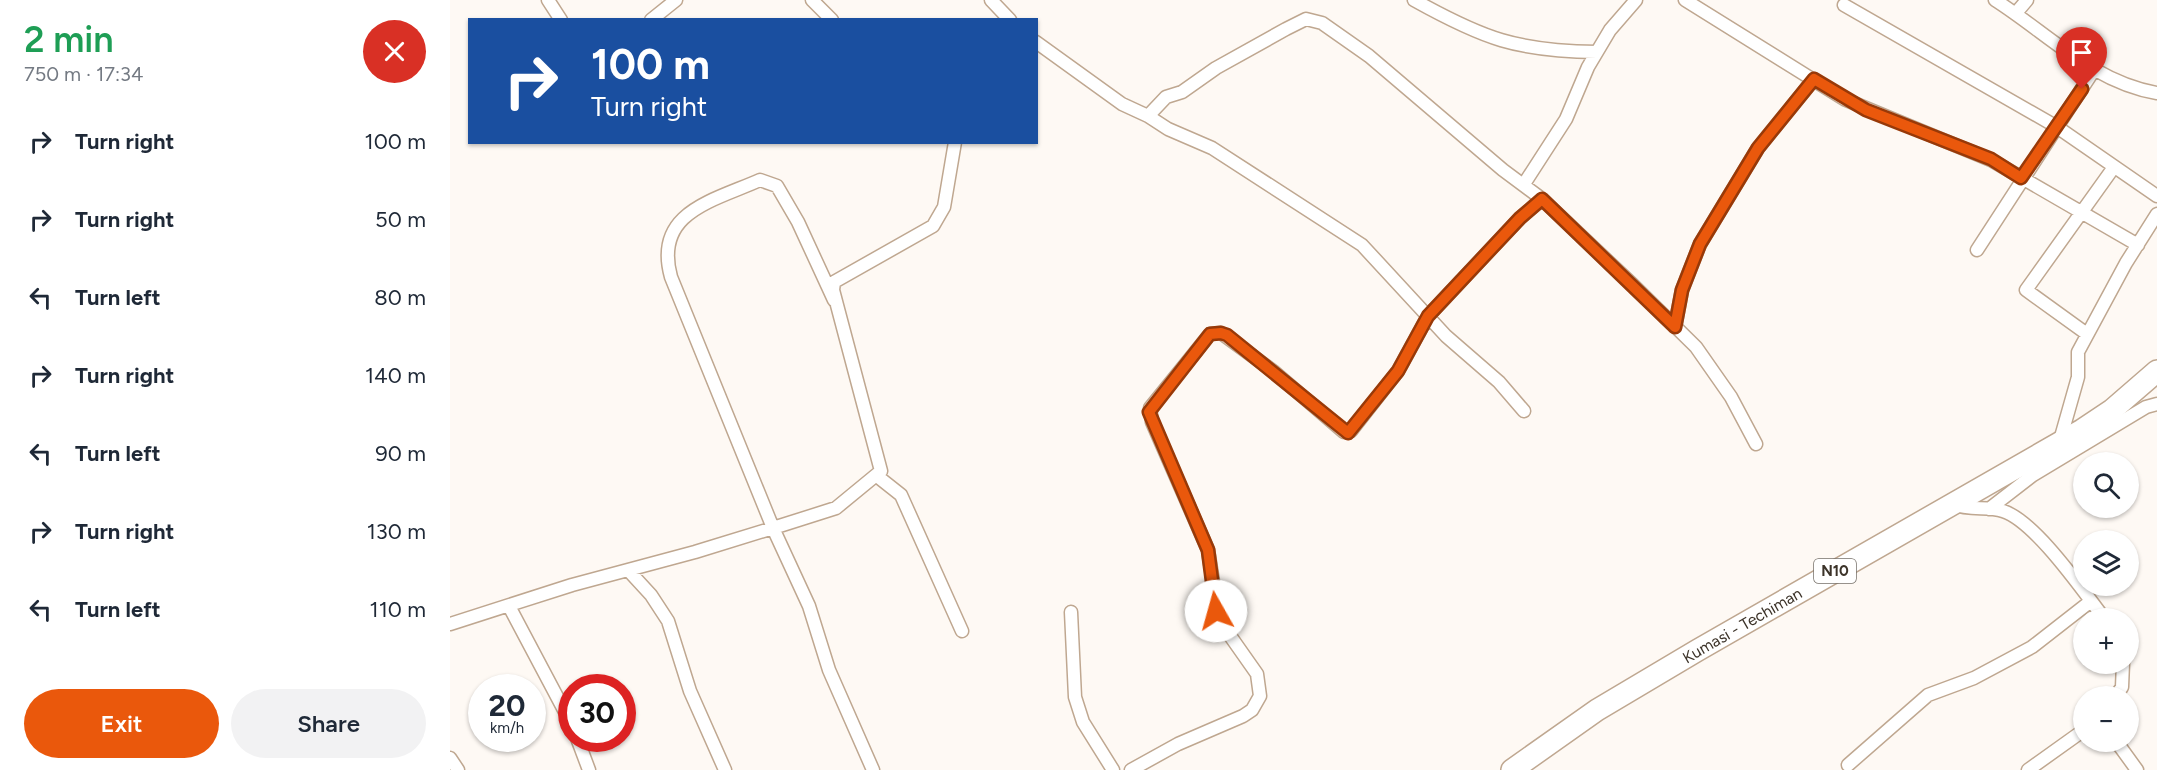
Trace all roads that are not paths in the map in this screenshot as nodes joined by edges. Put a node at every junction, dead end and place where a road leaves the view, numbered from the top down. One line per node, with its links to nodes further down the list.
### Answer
1 (548, 0): 12 (street)
2 (676, 0): 13 (street)
3 (812, 0): 14 (street)
4 (991, 0): 15 (street)
5 (1414, 0): 17 (street)
6 (1636, 0): 17 (street)
7 (1684, 0): 19 (street)
8 (1995, 0): 11 (street)
9 (2027, 0): 11 (street)
10 (1844, 4): 22 (street)
11 (2016, 13): 18 (street)
12 (560, 18)
13 (654, 18)
14 (830, 18)
15 (1008, 18)
16 (1038, 43): 21 (street)
17 (1597, 52): 26 (street)
18 (2094, 70): 20 (street); 22 (street)
19 (1814, 79): 25 (street); 35 (street)
20 (2157, 93)
21 (1148, 116): 26 (street); 34 (street)
22 (2057, 127): 24 (street); 25 (street)
23 (955, 144): 33 (street)
24 (2114, 167): 27 (street); 29 (street)
25 (2021, 178): 29 (street); 32 (street)
26 (1524, 184): 28 (street)
27 (2157, 196)
28 (1542, 199): 34 (street); 35 (street)
29 (2083, 211): 31 (street); 36 (street)
30 (2157, 214): 31 (street)
31 (2138, 245): 36 (street)
32 (1977, 250)
33 (834, 300): 42 (street); 44 (street)
34 (1428, 316): 39 (street); 64 (street)
35 (1675, 327): 40 (street)
36 (2087, 334): 41 (street)
37 (2157, 371): 41 (highway, Kumasi - Techiman / N10)
38 (2157, 404): 43 (street)
39 (1524, 411)
40 (1756, 444)
41 (2058, 444): 45 (highway, Kumasi - Techiman / N10)
42 (877, 476): 44 (street); 52 (street)
43 (1989, 509): 45 (street); 47 (street)
44 (774, 528): 46 (street); 62 (street)
45 (1904, 532): 65 (highway, Kumasi - Techiman / N10)
46 (628, 570): 48 (street); 61 (street)
47 (2091, 601): 49 (street); 58 (street)
48 (509, 606): 51 (street); 53 (street)
49 (2096, 608)
50 (1071, 612): 63 (street)
51 (450, 624)
52 (962, 632)
53 (558, 699)
54 (2073, 738): 66 (street)
55 (582, 752): 60 (street)
56 (2124, 752): 67 (street)
57 (450, 758): 59 (street)
58 (1848, 765)
59 (458, 770)
60 (589, 770)
61 (725, 770)
62 (873, 770)
63 (1113, 770)
64 (1131, 770)
65 (1512, 770)
66 (2028, 770)
67 (2137, 770)

